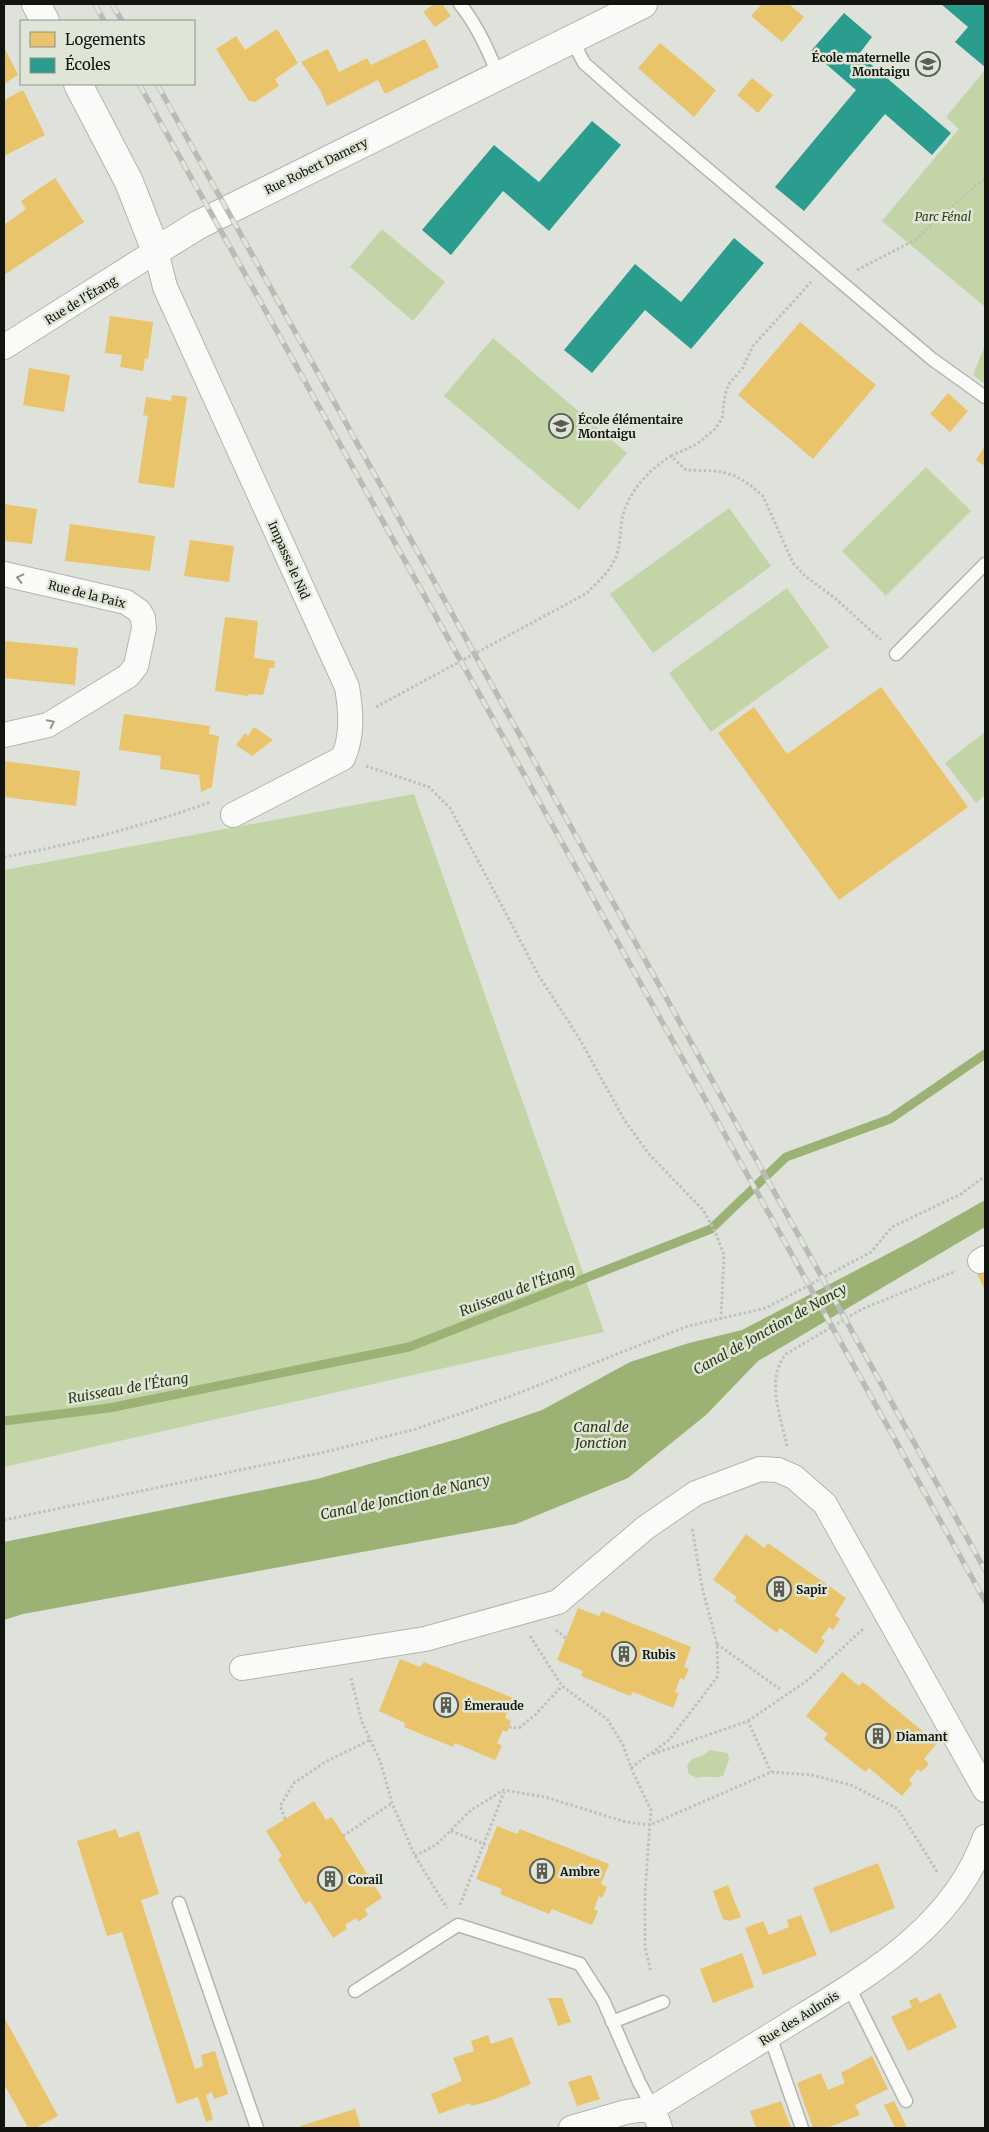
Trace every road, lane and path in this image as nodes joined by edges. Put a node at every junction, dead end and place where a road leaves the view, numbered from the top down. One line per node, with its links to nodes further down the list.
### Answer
1 (36, 4): 4 (street)
2 (460, 4): 6 (lane)
3 (643, 4): 5 (street, Rue Robert Damery)
4 (44, 20)
5 (571, 38): 6 (street, Rue Robert Damery); 10 (lane)
6 (498, 75): 9 (street, Rue Robert Damery)
7 (79, 85): 9 (street)
8 (985, 180): 11 (path)
9 (156, 251): 12 (street, Rue de l'Étang); 18 (street, Impasse le Nid)
10 (825, 268): 11 (lane); 14 (path)
11 (839, 279): 13 (lane)
12 (4, 346)
13 (985, 397)
14 (671, 456): 17 (path); 18 (path)
15 (985, 564): 17 (lane)
16 (4, 574): 19 (street, Rue de la Paix, one-way to 16)
17 (896, 654)
18 (350, 722): 20 (street, Impasse le Nid)
19 (4, 735)
20 (342, 758): 21 (street); 25 (path)
21 (233, 815): 22 (path)
22 (4, 857)
23 (985, 1176): 25 (path)
24 (983, 1260): 26 (path)
25 (721, 1319): 28 (path)
26 (794, 1477): 27 (street); 29 (street)
27 (687, 1499): 30 (street); 31 (path)
28 (4, 1520)
29 (884, 1608): 36 (path); 43 (street)
30 (518, 1613): 32 (street); 34 (path)
31 (717, 1644): 35 (path); 39 (path)
32 (348, 1652): 33 (street); 38 (path)
33 (242, 1668)
34 (562, 1686): 37 (path); 40 (path)
35 (780, 1690)
36 (748, 1721): 39 (path); 41 (path)
37 (509, 1727)
38 (370, 1740): 44 (path); 45 (path)
39 (650, 1755): 40 (path)
40 (631, 1768): 46 (path)
41 (771, 1772): 46 (path); 52 (path)
42 (504, 1790): 46 (path); 47 (path); 54 (path)
43 (985, 1790)
44 (392, 1804): 48 (path); 51 (path)
45 (286, 1819)
46 (650, 1825): 55 (path)
47 (451, 1831): 50 (path); 51 (path)
48 (344, 1836)
49 (984, 1842): 52 (street, Rue des Aulnois)
50 (489, 1846)
51 (415, 1856): 54 (path)
52 (955, 1896): 56 (street, Rue des Aulnois)
53 (179, 1903): 63 (lane)
54 (456, 1922): 57 (lane); 59 (lane)
55 (650, 1972)
56 (849, 1987): 60 (street, Rue des Aulnois); 61 (lane)
57 (355, 1991)
58 (662, 2002): 59 (lane)
59 (612, 2022): 62 (lane)
60 (770, 2036): 62 (street, Rue des Aulnois); 65 (lane)
61 (906, 2101)
62 (656, 2118): 64 (street, Rue des Aulnois)
63 (257, 2128)
64 (570, 2128)
65 (802, 2128)

